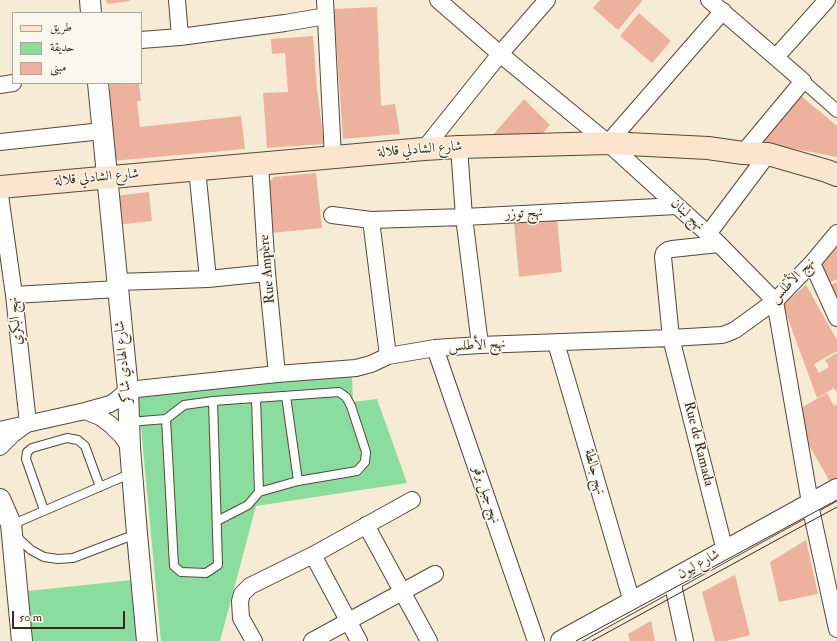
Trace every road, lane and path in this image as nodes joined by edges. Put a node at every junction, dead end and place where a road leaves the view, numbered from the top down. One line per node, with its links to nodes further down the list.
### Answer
1 (90, 0): 9 (street)
2 (177, 0): 11 (street)
3 (325, 0): 10 (street)
4 (438, 0): 13 (street, نهج لبنان)
5 (547, 0): 13 (street)
6 (709, 0): 8 (street)
7 (827, 0): 14 (street)
8 (723, 11): 14 (street); 22 (street)
9 (91, 12)
10 (326, 16): 11 (street); 27 (street)
11 (180, 37): 12 (street)
12 (142, 40)
13 (500, 54): 22 (street, نهج لبنان); 24 (street)
14 (776, 56): 15 (street)
15 (803, 81): 19 (street); 25 (street)
16 (12, 83): 18 (street)
17 (98, 84): 20 (street, شارع الهادي شاكر)
18 (0, 85)
19 (837, 111)
20 (102, 131): 21 (street); 31 (street, شارع الهادي شاكر)
21 (0, 142)
22 (608, 143): 23 (main road, شارع الشادلي قلالة); 25 (main road, شارع الشادلي قلالة); 34 (street, نهج لبنان)
23 (459, 147): 24 (main road, شارع الشادلي قلالة); 36 (street)
24 (424, 148): 27 (main road, شارع الشادلي قلالة)
25 (743, 153): 26 (main road, شارع الشادلي قلالة)
26 (768, 154): 30 (main road, شارع الشادلي قلالة); 39 (street)
27 (333, 157): 28 (main road, شارع الشادلي قلالة)
28 (260, 163): 29 (main road, شارع الشادلي قلالة); 41 (street, Rue Ampère)
29 (197, 169): 31 (main road, شارع الشادلي قلالة); 42 (street)
30 (837, 175)
31 (107, 177): 32 (main road, شارع الشادلي قلالة); 43 (street, شارع الهادي شاكر)
32 (0, 187)
33 (0, 195): 44 (street, نهج البكري)
34 (677, 206): 36 (street, نهج توزر); 39 (street, نهج لبنان)
35 (332, 215): 37 (street, نهج توزر)
36 (464, 217): 37 (street, نهج توزر); 49 (street)
37 (371, 220): 51 (street)
38 (837, 233): 40 (street, نهج الأطلس)
39 (713, 239): 45 (street, نهج لبنان); 47 (street, Rue de Ramada)
40 (812, 263): 45 (street, نهج الأطلس); 46 (street)
41 (267, 272): 42 (street); 52 (street, Rue Ampère)
42 (208, 279): 43 (street)
43 (117, 286): 44 (street); 53 (street, شارع الهادي شاكر)
44 (14, 295): 60 (street, نهج البكري)
45 (775, 301): 47 (street, نهج الأطلس); 71 (street)
46 (837, 318)
47 (671, 338): 48 (street, نهج الأطلس); 77 (street, Rue de Ramada)
48 (556, 343): 49 (street, نهج الأطلس); 82 (street, نهج جالطة)
49 (480, 345): 50 (street, نهج الأطلس)
50 (435, 348): 51 (street, نهج الأطلس); 91 (street, نهج جبل برقو)
51 (388, 356): 52 (street, نهج الأطلس)
52 (277, 374): 53 (street, نهج الأطلس)
53 (128, 390): 57 (street); 59 (street, شارع الهادي شاكر)
54 (286, 396): 55 (lane); 65 (lane); 65 (lane)
55 (256, 398): 56 (lane); 68 (lane)
56 (214, 402): 58 (lane); 73 (lane)
57 (85, 410): 60 (street); 63 (street)
58 (166, 419): 59 (lane); 73 (lane)
59 (129, 422): 63 (street, شارع الهادي شاكر)
60 (28, 423): 61 (street); 62 (street)
61 (0, 430)
62 (0, 447)
63 (130, 448): 64 (street, شارع الهادي شاكر)
64 (132, 473): 66 (lane); 76 (street, شارع الهادي شاكر)
65 (298, 480): 68 (lane)
66 (100, 487): 72 (lane); 72 (lane)
67 (837, 489): 71 (street, شارع ليون)
68 (259, 492): 73 (lane)
69 (0, 499): 74 (street)
70 (412, 500): 75 (street)
71 (810, 503): 77 (street, شارع ليون); 84 (street)
72 (44, 510): 74 (lane)
73 (217, 521)
74 (11, 524): 76 (lane); 85 (street)
75 (366, 525): 78 (street); 81 (street)
76 (137, 534): 86 (street, شارع الهادي شاكر)
77 (725, 551): 80 (street, شارع ليون)
78 (312, 554): 83 (street); 87 (street)
79 (435, 574): 81 (street)
80 (672, 580): 82 (street, شارع ليون); 93 (street)
81 (402, 592): 83 (street); 90 (street)
82 (632, 602): 92 (street, شارع ليون)
83 (349, 621): 88 (street); 89 (street)
84 (837, 629)
85 (22, 641)
86 (147, 641)
87 (254, 641)
88 (312, 641)
89 (359, 641)
90 (429, 641)
91 (536, 641)
92 (561, 641)
93 (685, 641)

